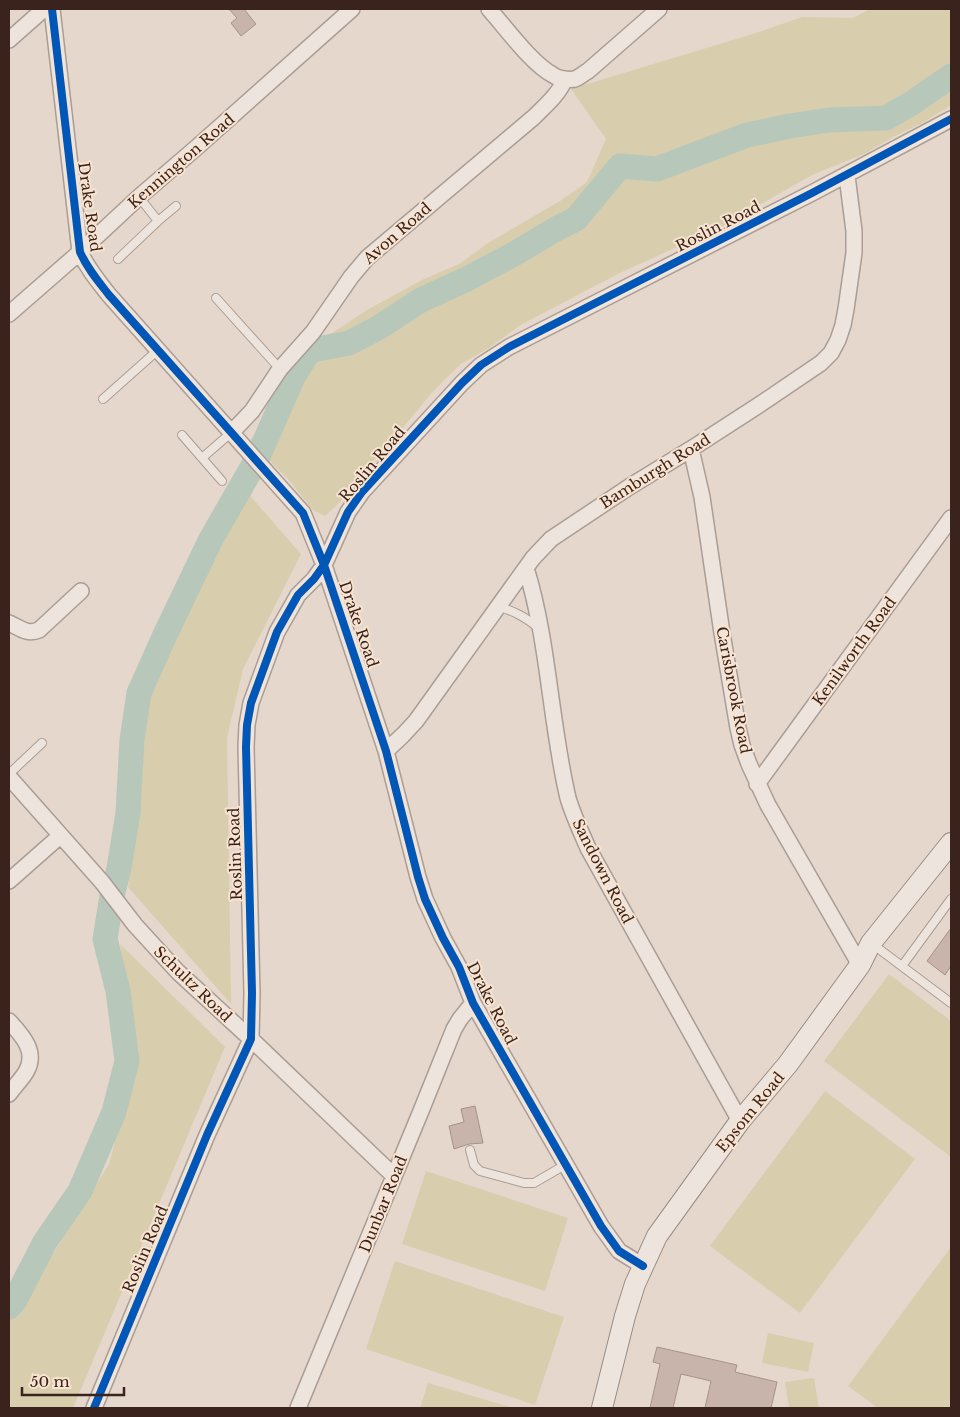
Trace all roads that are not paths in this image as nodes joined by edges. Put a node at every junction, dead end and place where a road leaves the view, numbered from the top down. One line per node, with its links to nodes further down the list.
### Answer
1 (44, 9): 6 (street)
2 (52, 9): 13 (street, Drake Road)
3 (352, 9): 10 (street, Kennington Road)
4 (489, 9): 7 (street)
5 (659, 9): 7 (street)
6 (9, 40)
7 (560, 78): 18 (street, Avon Road)
8 (951, 119): 9 (street, Roslin Road)
9 (847, 176): 22 (street, Bamburgh Road); 26 (street, Roslin Road)
10 (139, 197): 12 (lane); 13 (street, Kennington Road)
11 (176, 206): 12 (lane)
12 (158, 221): 14 (lane)
13 (80, 252): 16 (street, Kennington Road); 17 (street, Drake Road)
14 (118, 259)
15 (216, 298): 18 (lane)
16 (9, 314)
17 (158, 350): 19 (lane); 20 (street, Drake Road)
18 (280, 369): 20 (street, Avon Road)
19 (103, 400)
20 (232, 432): 23 (lane); 26 (street, Drake Road)
21 (182, 435): 23 (lane)
22 (691, 449): 27 (street, Bamburgh Road); 35 (street, Carisbrook Road)
23 (202, 458): 24 (lane)
24 (222, 481)
25 (951, 518): 35 (street, Kenilworth Road)
26 (324, 565): 33 (street, Drake Road); 46 (street, Roslin Road)
27 (526, 568): 29 (street, Bamburgh Road); 31 (street, Sandown Road)
28 (81, 590): 30 (street)
29 (499, 607): 31 (lane); 33 (street, Bamburgh Road)
30 (9, 623)
31 (541, 630): 48 (street, Sandown Road)
32 (42, 743): 34 (lane)
33 (386, 750): 43 (street, Drake Road)
34 (9, 775): 36 (street, Schultz Road)
35 (757, 784): 41 (street, Carisbrook Road)
36 (60, 836): 38 (street); 46 (street, Schultz Road)
37 (951, 843): 40 (street, Epsom Road)
38 (9, 881)
39 (951, 899): 42 (lane)
40 (871, 943): 41 (street, Epsom Road); 42 (lane)
41 (860, 965): 48 (street, Epsom Road)
42 (902, 966): 44 (lane)
43 (474, 1003): 50 (street, Drake Road); 51 (street, Dunbar Road)
44 (951, 1003)
45 (9, 1020): 47 (street)
46 (251, 1040): 51 (street, Schultz Road); 53 (street, Roslin Road)
47 (9, 1094)
48 (740, 1121): 52 (street, Epsom Road)
49 (470, 1150): 50 (lane)
50 (565, 1165): 52 (street, Drake Road)
51 (394, 1176): 54 (street, Dunbar Road)
52 (643, 1266): 55 (street, Epsom Road)
53 (94, 1408)
54 (298, 1408)
55 (602, 1408)

